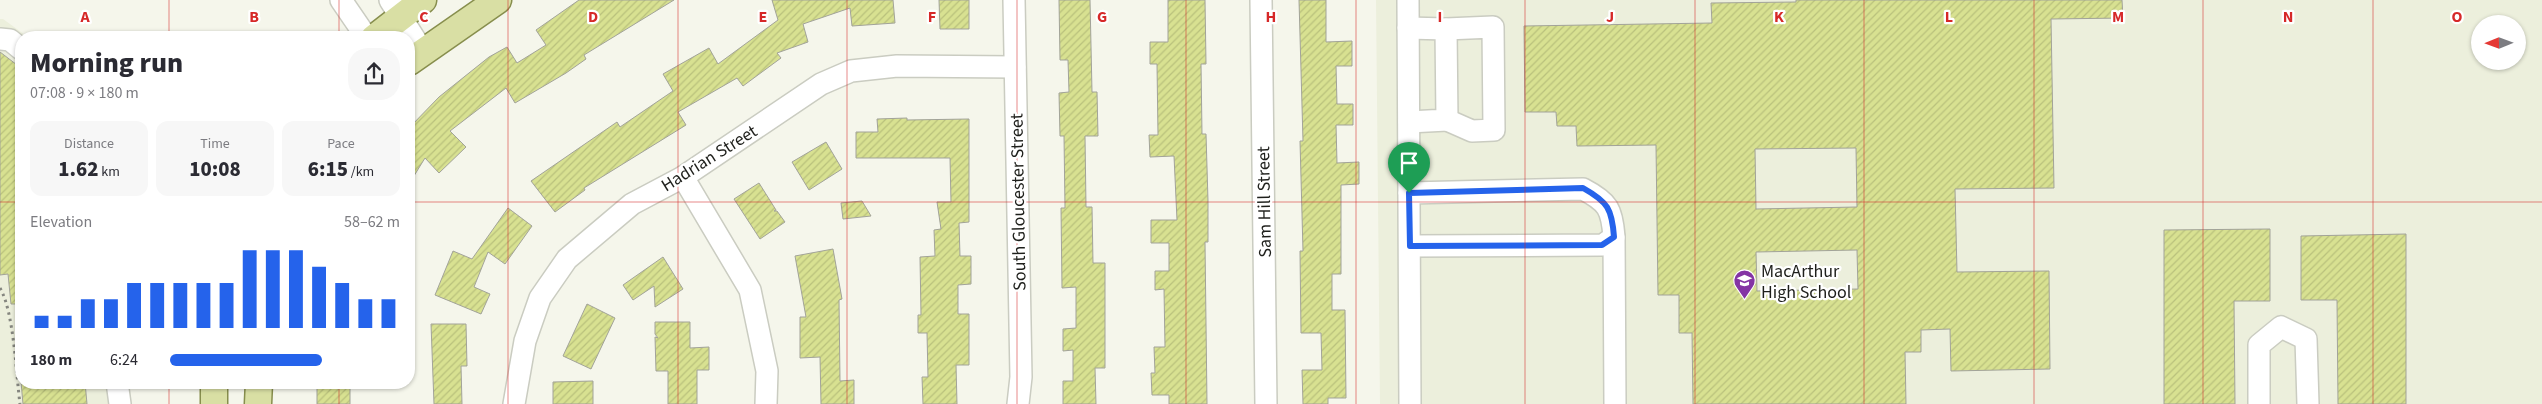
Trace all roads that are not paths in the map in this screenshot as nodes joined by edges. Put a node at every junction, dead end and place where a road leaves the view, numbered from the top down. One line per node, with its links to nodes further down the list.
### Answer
1 (341, 0): 10 (street)
2 (423, 0): 7 (main road)
3 (498, 0): 15 (main road)
4 (1014, 0): 16 (street, South Gloucester Street)
5 (1261, 0): 32 (street, Sam Hill Street)
6 (1408, 0): 8 (street)
7 (395, 8): 11 (main road); 12 (street)
8 (1408, 28): 9 (street); 18 (street)
9 (1446, 29): 17 (street); 17 (street)
10 (363, 31)
11 (379, 31)
12 (405, 31)
13 (0, 39): 14 (street)
14 (15, 44)
15 (416, 57)
16 (1016, 67): 19 (street, Hadrian Street); 31 (street, South Gloucester Street)
17 (1446, 120): 18 (street)
18 (1409, 122): 20 (street)
19 (683, 177): 29 (street, Hadrian Street); 30 (street)
20 (1409, 193): 21 (street); 22 (street)
21 (1614, 237): 22 (street); 34 (street)
22 (1410, 246): 33 (street)
23 (118, 389): 26 (street)
24 (214, 389): 27 (main road)
25 (259, 389): 28 (main road)
26 (120, 404)
27 (214, 404)
28 (258, 404)
29 (514, 404)
30 (766, 404)
31 (1018, 404)
32 (1266, 404)
33 (1410, 404)
34 (1615, 404)
35 (2259, 404): 36 (street)
36 (2308, 404)

